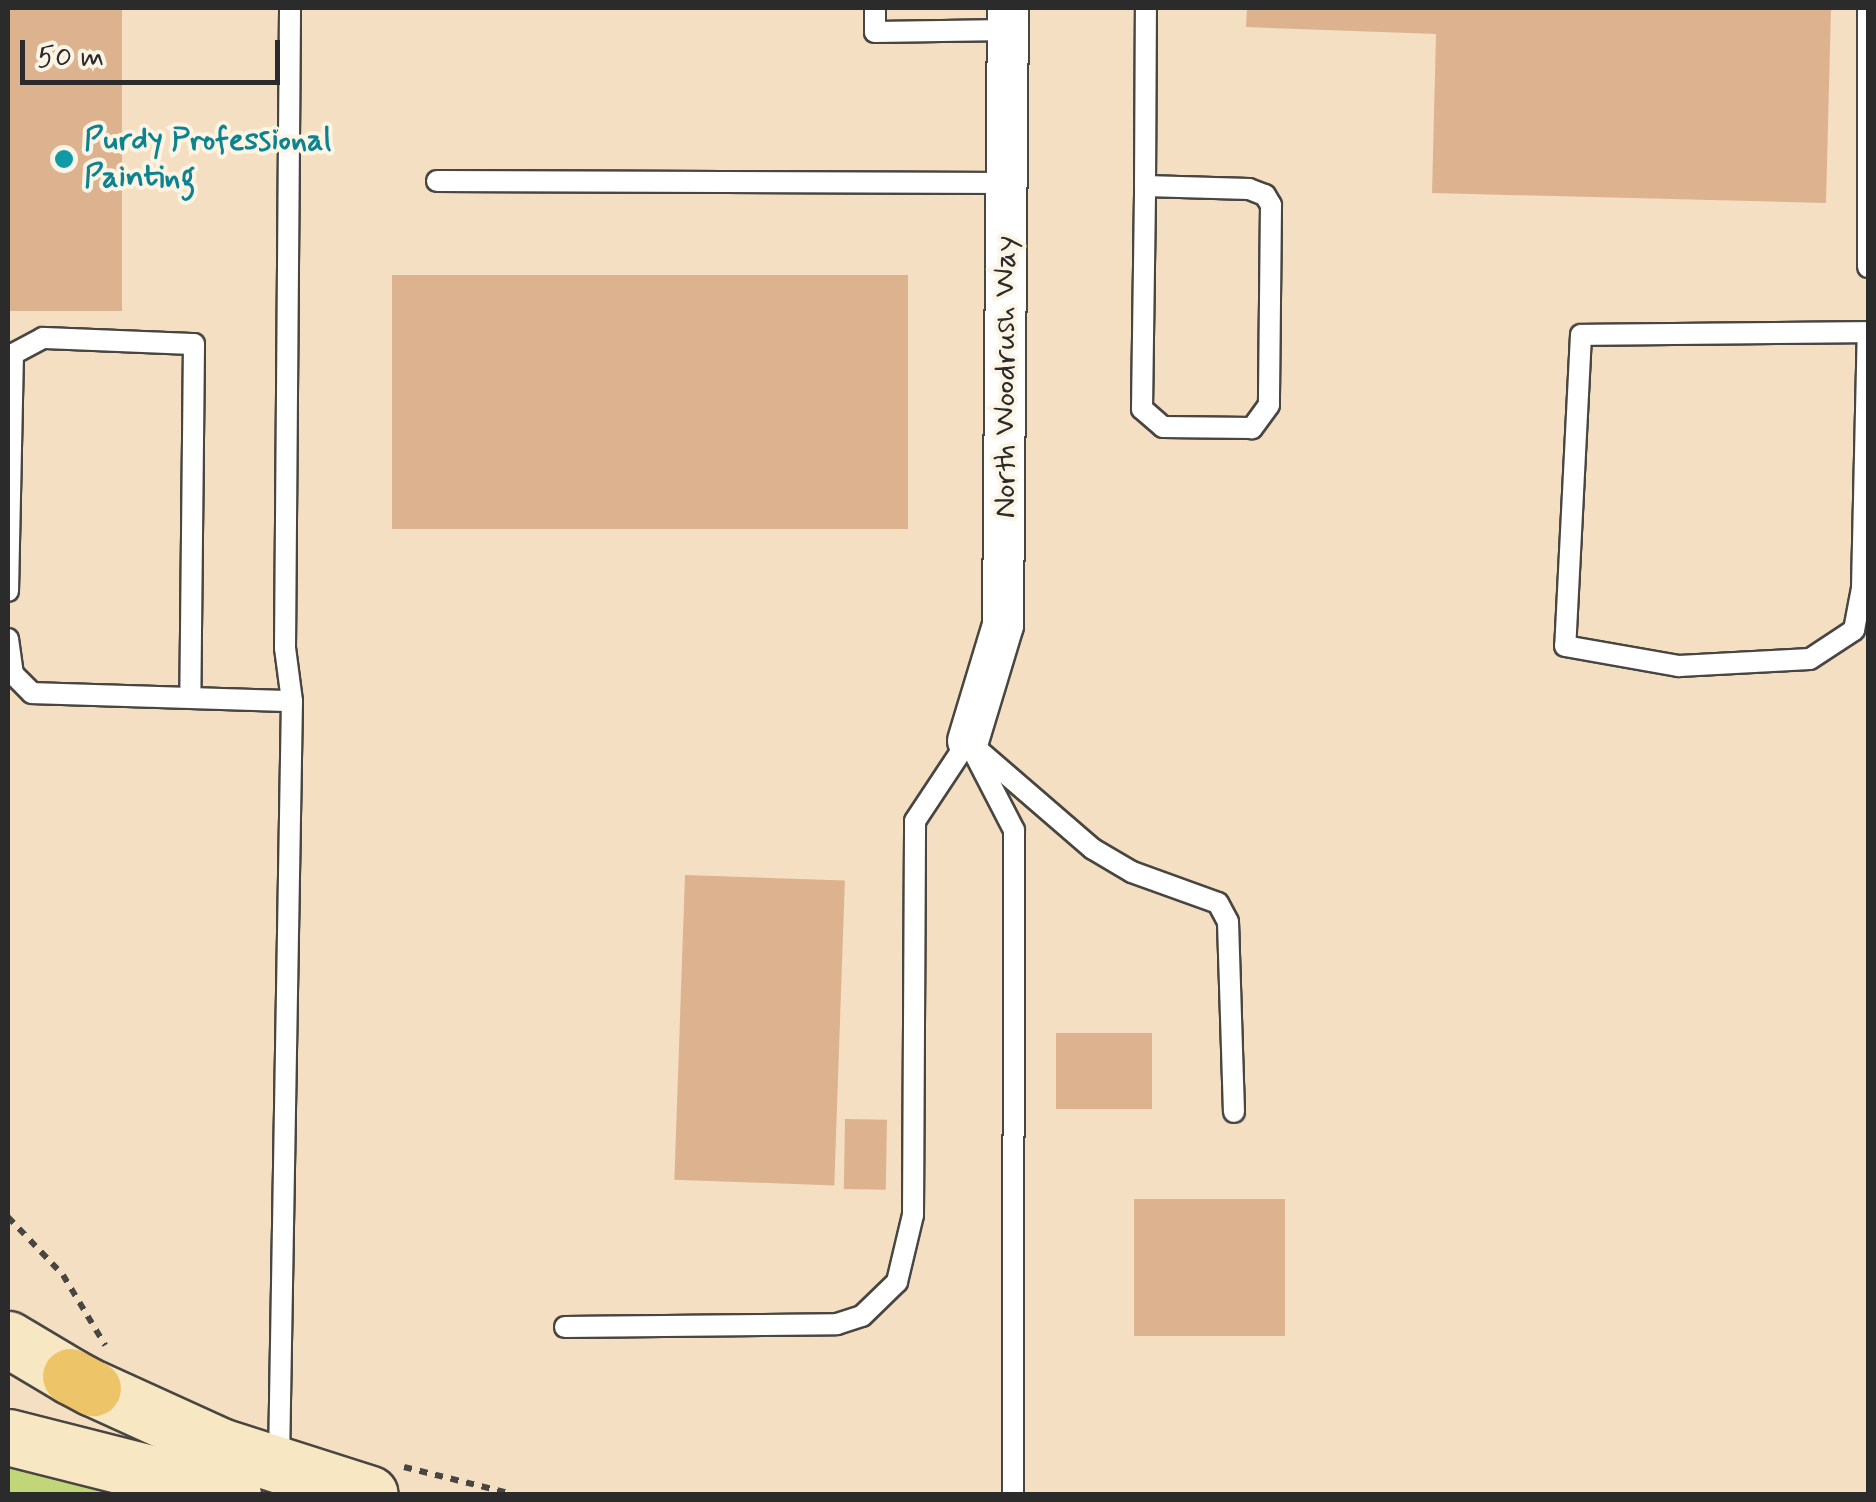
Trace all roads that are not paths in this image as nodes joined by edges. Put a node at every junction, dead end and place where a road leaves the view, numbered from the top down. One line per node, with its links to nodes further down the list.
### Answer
1 (290, 8): 14 (lane)
2 (875, 8): 5 (lane)
3 (1146, 8): 8 (lane)
4 (1868, 8): 9 (lane)
5 (1008, 18): 7 (street, North Woodrush Way)
6 (437, 180): 7 (lane)
7 (1006, 182): 15 (street, North Woodrush Way)
8 (1145, 186): 8 (lane)
9 (1868, 268)
10 (1868, 333): 10 (lane)
11 (8, 591): 13 (lane)
12 (8, 639): 13 (lane)
13 (190, 698): 14 (lane)
14 (292, 701): 20 (lane)
15 (968, 741): 16 (lane); 17 (lane); 23 (lane)
16 (1234, 1112)
17 (565, 1327)
18 (8, 1339): 20 (main road)
19 (8, 1437): 21 (main road)
20 (279, 1467): 22 (main road)
21 (233, 1494)
22 (370, 1494)
23 (1013, 1494)

